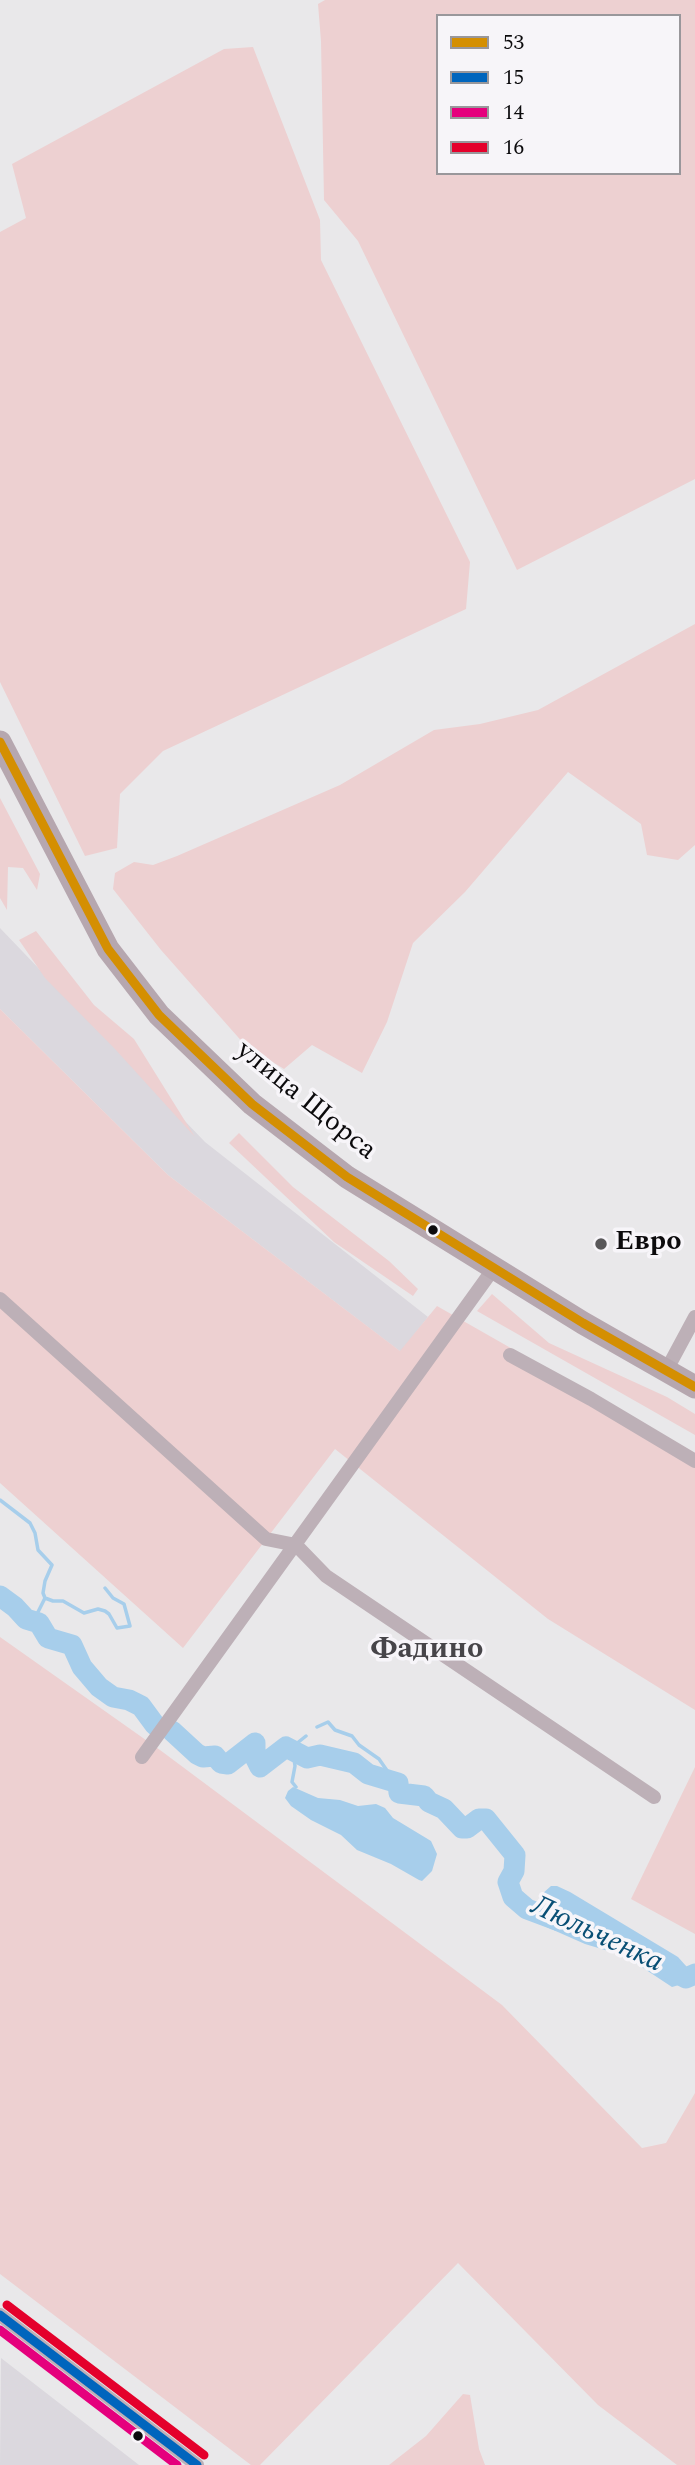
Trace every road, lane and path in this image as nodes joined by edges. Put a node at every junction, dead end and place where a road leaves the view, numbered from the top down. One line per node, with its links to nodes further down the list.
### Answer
1 (0, 742): 2 (main road, улица Щорса)
2 (494, 1268): 6 (main road, улица Щорса); 9 (street)
3 (0, 1298): 9 (street)
4 (695, 1317): 6 (street)
5 (510, 1355): 8 (street)
6 (666, 1371): 7 (main road, улица Щорса)
7 (695, 1387)
8 (695, 1461)
9 (296, 1545): 10 (street); 11 (street)
10 (142, 1757)
11 (654, 1797)
12 (0, 2315): 13 (street)
13 (197, 2465)

